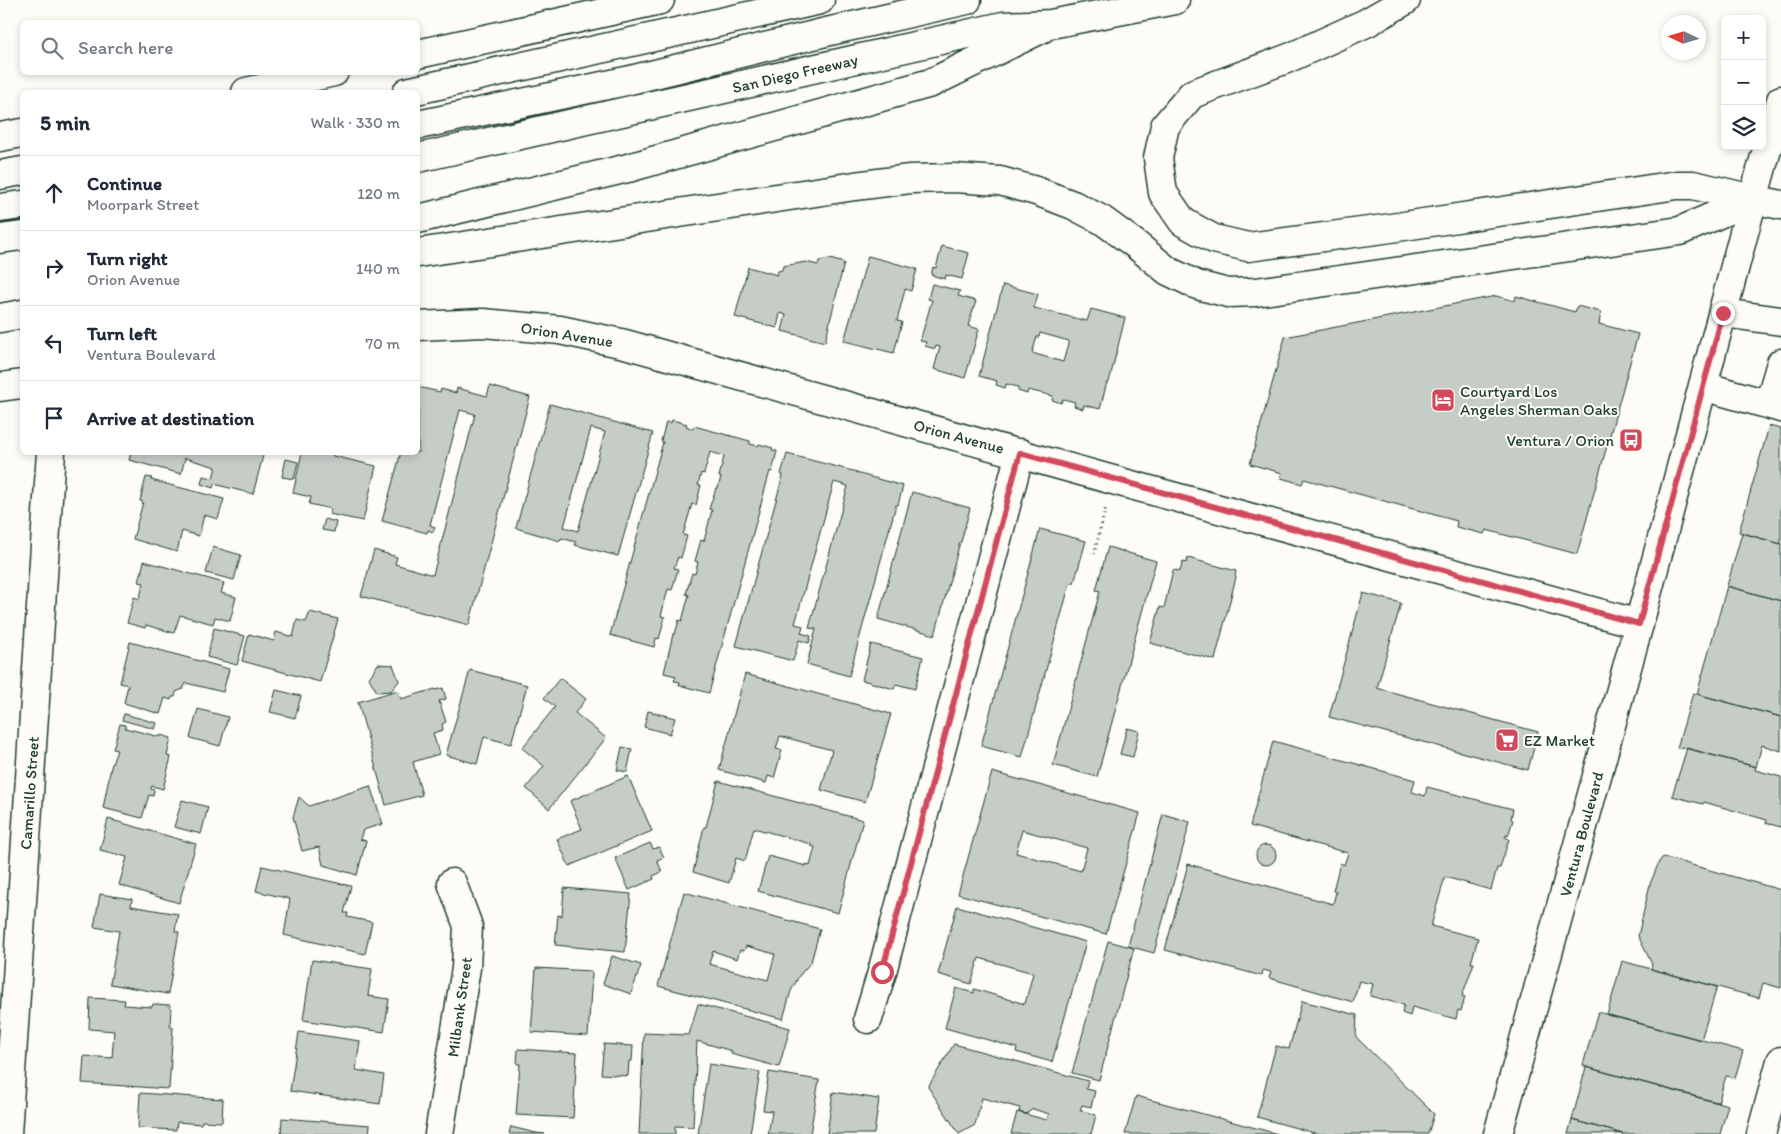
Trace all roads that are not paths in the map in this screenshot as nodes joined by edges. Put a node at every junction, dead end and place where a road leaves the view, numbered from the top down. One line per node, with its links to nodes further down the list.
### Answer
1 (660, 0): 7 (main road)
2 (820, 0): 10 (main road)
3 (967, 0): 12 (main road)
4 (1175, 0): 6 (main road, San Diego Freeway)
5 (1406, 0): 18 (main road)
6 (1051, 24): 15 (main road, San Diego Freeway); 22 (main road)
7 (420, 54)
8 (321, 75): 9 (main road)
9 (255, 90)
10 (416, 90)
11 (1781, 100): 18 (main road, Ventura Boulevard)
12 (420, 125)
13 (20, 134): 14 (main road)
14 (0, 137)
15 (420, 158)
16 (20, 171): 17 (main road)
17 (0, 174)
18 (1752, 199): 20 (main road); 25 (main road); 26 (main road, Ventura Boulevard)
19 (20, 205): 21 (main road)
20 (1781, 205)
21 (0, 208)
22 (420, 219)
23 (20, 236): 24 (main road)
24 (0, 240)
25 (420, 253)
26 (1723, 313): 29 (main road); 33 (main road, Ventura Boulevard)
27 (20, 314): 28 (main road)
28 (0, 318)
29 (1781, 321)
30 (420, 326): 36 (main road, Orion Avenue)
31 (1781, 363): 35 (main road)
32 (20, 384): 34 (main road)
33 (1704, 386): 35 (main road); 38 (main road, Ventura Boulevard)
34 (0, 387)
35 (1775, 406)
36 (1020, 453): 38 (main road, Orion Avenue); 40 (main road)
37 (51, 455): 42 (main road, Camarillo Street)
38 (1639, 624): 44 (main road, Ventura Boulevard)
39 (452, 883): 43 (main road, Milbank Street)
40 (868, 1019)
41 (1781, 1061): 45 (main road)
42 (6, 1134)
43 (439, 1134)
44 (1498, 1134)
45 (1761, 1134)

